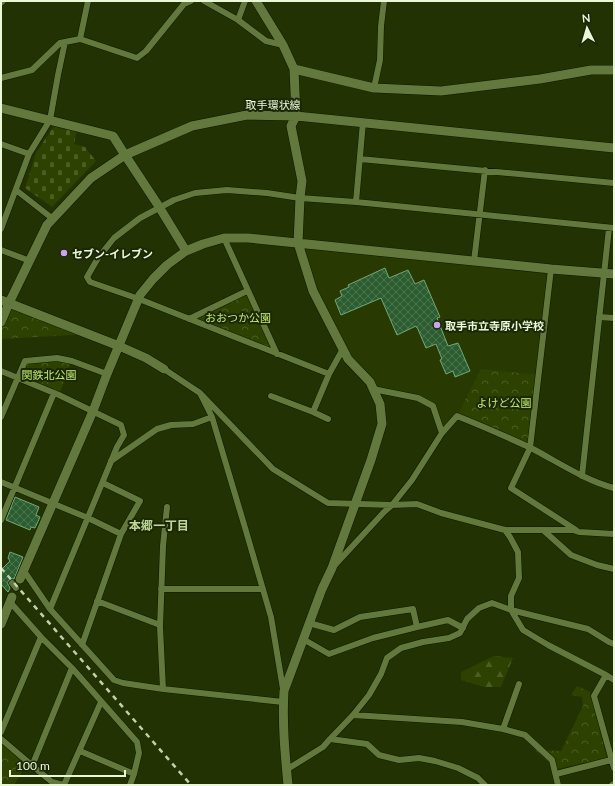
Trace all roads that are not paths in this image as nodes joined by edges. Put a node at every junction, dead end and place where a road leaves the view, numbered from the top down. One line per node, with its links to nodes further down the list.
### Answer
1 (88, 1): 8 (street)
2 (192, 1): 8 (street)
3 (204, 1): 7 (street)
4 (245, 1): 7 (street)
5 (256, 1): 10 (street)
6 (384, 1): 14 (street)
7 (238, 20): 10 (street)
8 (80, 39): 9 (street)
9 (65, 42): 13 (street); 17 (street)
10 (283, 45): 11 (street)
11 (294, 70): 14 (street); 16 (street)
12 (614, 70): 14 (street)
13 (1, 78)
14 (374, 88)
15 (1, 108): 17 (street)
16 (296, 116): 18 (street, 取手環状線); 22 (street, 取手環状線); 27 (street)
17 (50, 120): 21 (street); 22 (street)
18 (363, 122): 20 (street, 取手環状線); 23 (street)
19 (1, 144): 21 (street)
20 (614, 148)
21 (29, 154): 26 (street)
22 (125, 155): 29 (street); 31 (street, 取手環状線)
23 (360, 158): 24 (street); 28 (street)
24 (485, 170): 25 (street); 30 (street)
25 (614, 183)
26 (16, 190): 31 (street); 33 (street)
27 (300, 198): 28 (street); 29 (street); 35 (street)
28 (356, 202): 30 (street)
29 (159, 207): 37 (street); 44 (street)
30 (480, 215): 32 (street); 39 (street)
31 (53, 219): 38 (street, 取手環状線)
32 (612, 228): 41 (street)
33 (1, 229)
34 (224, 238): 35 (street); 37 (street); 43 (street)
35 (298, 244): 39 (street); 51 (street)
36 (1, 250): 38 (street)
37 (186, 251): 44 (street)
38 (30, 261): 45 (street, 取手環状線)
39 (474, 261): 40 (street)
40 (550, 269): 41 (street); 68 (street)
41 (604, 273): 42 (street); 46 (street)
42 (614, 274)
43 (247, 291): 48 (street); 52 (street)
44 (139, 299): 48 (street); 50 (street)
45 (5, 302): 49 (street, 取手環状線); 50 (street)
46 (599, 317): 47 (street); 70 (street)
47 (614, 318)
48 (188, 319): 52 (street)
49 (1, 322)
50 (119, 346): 53 (street); 55 (street)
51 (343, 349): 56 (street); 58 (street)
52 (277, 354): 56 (street)
53 (164, 369): 59 (street)
54 (1, 371): 57 (street)
55 (107, 374): 57 (street); 62 (street)
56 (329, 374): 63 (street)
57 (18, 377): 60 (street); 64 (street)
58 (373, 389): 67 (street); 76 (street)
59 (200, 392): 65 (street); 76 (street)
60 (54, 393): 62 (street); 73 (street)
61 (271, 396): 63 (street)
62 (93, 411): 69 (street); 75 (street)
63 (313, 412): 66 (street)
64 (1, 417)
65 (212, 418): 69 (street); 90 (street)
66 (328, 419)
67 (442, 433): 68 (street); 77 (street)
68 (530, 448): 70 (street); 83 (street)
69 (111, 461): 72 (street)
70 (582, 476): 74 (street)
71 (1, 482): 73 (street)
72 (103, 483): 79 (street); 84 (street)
73 (15, 488): 75 (street); 80 (street)
74 (614, 488)
75 (53, 503): 79 (street); 88 (street)
76 (354, 505): 77 (street); 86 (street)
77 (392, 505): 81 (street); 86 (street)
78 (167, 507): 89 (street)
79 (88, 518): 84 (street); 93 (street)
80 (1, 520)
81 (505, 530): 82 (street); 94 (street)
82 (543, 530): 83 (street); 87 (street)
83 (579, 532): 85 (street)
84 (121, 534): 92 (street)
85 (614, 534)
86 (332, 568): 95 (street)
87 (614, 569)
88 (18, 580): 93 (street)
89 (161, 589): 90 (street); 97 (street)
90 (263, 589): 109 (street)
91 (11, 600): 96 (street); 100 (street)
92 (97, 601): 97 (street); 103 (street)
93 (50, 609): 103 (street)
94 (511, 610): 99 (street); 102 (street); 105 (street)
95 (309, 623): 98 (street); 101 (street)
96 (1, 624)
97 (160, 625): 108 (street)
98 (417, 627): 99 (street); 101 (street)
99 (463, 628): 112 (street)
100 (41, 637): 104 (street); 114 (street)
101 (303, 639): 109 (street)
102 (614, 644)
103 (82, 645): 108 (street)
104 (72, 668): 110 (street); 119 (street)
105 (606, 675): 106 (street); 118 (street)
106 (614, 680)
107 (519, 684): 113 (street)
108 (163, 689): 111 (street)
109 (284, 691): 111 (street)
110 (101, 702): 117 (street); 122 (street)
111 (283, 702): 121 (street)
112 (353, 715): 113 (street); 116 (street)
113 (503, 729): 123 (street)
114 (1, 732)
115 (1, 739): 119 (street)
116 (330, 739): 121 (street); 127 (street)
117 (80, 751): 122 (street); 124 (street)
118 (611, 760): 120 (street); 123 (street)
119 (32, 766): 124 (street)
120 (614, 768)
121 (286, 770): 126 (street)
122 (134, 774): 125 (street)
123 (556, 774): 128 (street)
124 (64, 785)
125 (130, 785)
126 (288, 785)
127 (485, 785)
128 (558, 785)

